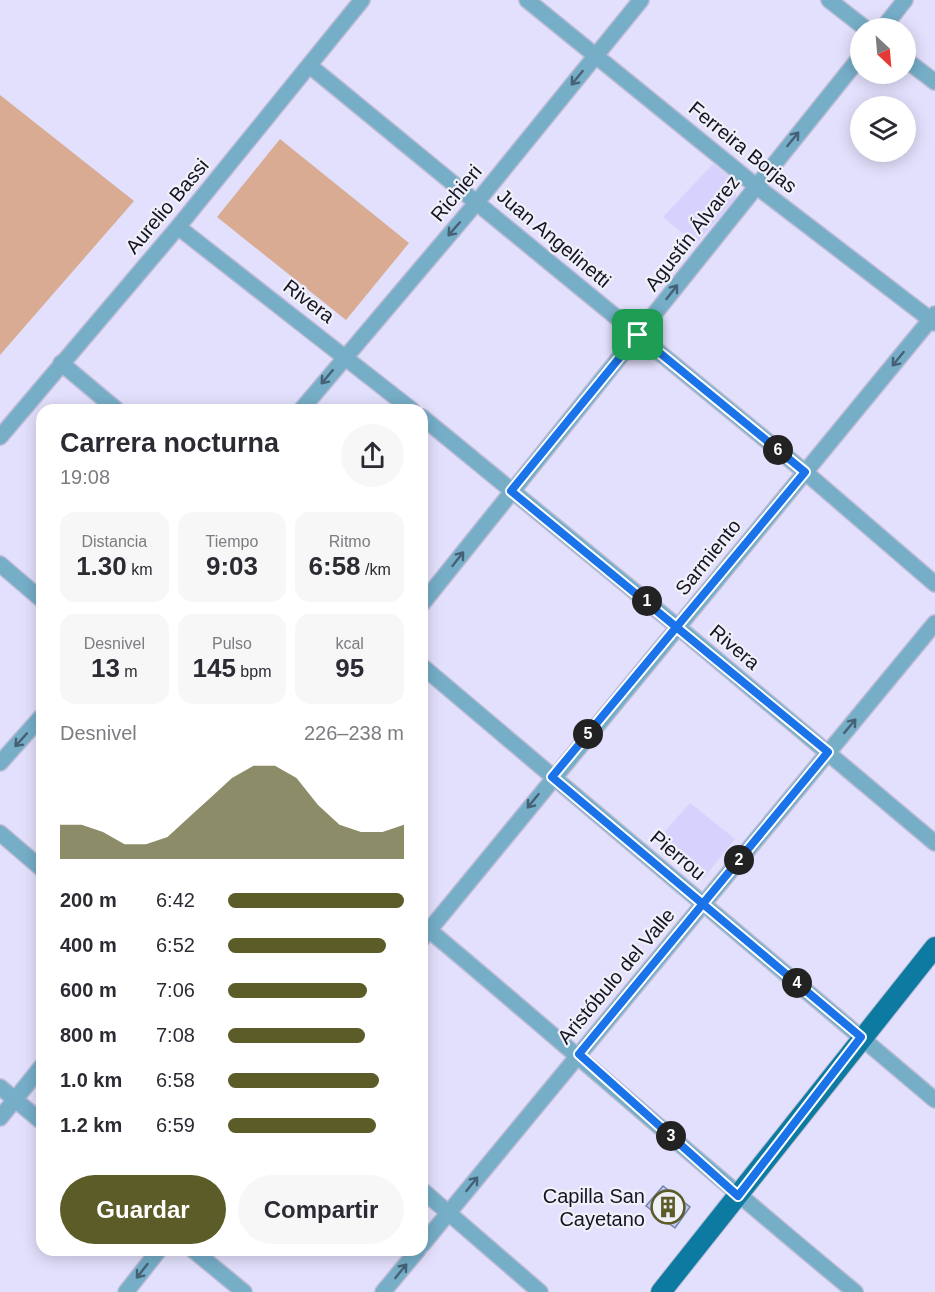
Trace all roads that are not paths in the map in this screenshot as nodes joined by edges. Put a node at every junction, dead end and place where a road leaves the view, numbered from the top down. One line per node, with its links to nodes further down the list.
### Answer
1 (362, 0): 9 (street, Aurelio Bassi)
2 (527, 0): 8 (street, Ferreira Borjas)
3 (640, 0): 8 (street, Richieri)
4 (829, 0): 6 (street)
5 (905, 0): 7 (street)
6 (852, 18)
7 (891, 18)
8 (596, 54): 13 (street, Ferreira Borjas); 14 (street, Richieri, one-way to 14)
9 (310, 66): 14 (street, Juan Angelinetti); 15 (street, Aurelio Bassi)
10 (916, 68): 12 (street)
11 (850, 70): 13 (street, Agustín Álvarez, one-way to 11)
12 (935, 82)
13 (756, 186): 16 (street, Ferreira Borjas); 17 (street, Agustín Álvarez, one-way to 13)
14 (477, 202): 17 (street, Juan Angelinetti); 18 (street, Richieri, one-way to 18)
15 (178, 227): 18 (street, Rivera); 19 (street, Aurelio Bassi)
16 (933, 319): 25 (street, Sarmiento, one-way to 25)
17 (638, 335): 25 (street, Juan Angelinetti); 26 (street, Agustín Álvarez)
18 (346, 355): 21 (street, Richieri, one-way to 21); 22 (street, Rivera)
19 (61, 363): 20 (street); 24 (street, Aurelio Bassi)
20 (110, 404)
21 (306, 404)
22 (405, 404)
23 (428, 422): 26 (street, Rivera)
24 (0, 437)
25 (805, 472): 28 (street, Juan Angelinetti); 32 (street, Sarmiento)
26 (511, 491): 30 (street, Agustín Álvarez, one-way to 26); 32 (street, Rivera)
27 (0, 564): 29 (street)
28 (935, 584)
29 (36, 595)
30 (428, 596)
31 (935, 623): 35 (street, Aristóbulo del Valle, one-way to 31)
32 (678, 627): 35 (street, Rivera); 37 (street, Sarmiento)
33 (428, 671): 37 (street, Pierrou)
34 (36, 723): 36 (street, one-way to 36)
35 (828, 752): 39 (street, Rivera); 41 (street, Aristóbulo del Valle)
36 (0, 763)
37 (552, 777): 41 (street, Pierrou); 42 (street, Sarmiento, one-way to 42)
38 (0, 833): 40 (street)
39 (935, 843)
40 (36, 864)
41 (703, 904): 45 (street, Pierrou); 46 (street, Aristóbulo del Valle)
42 (428, 926)
43 (428, 934): 46 (street)
44 (935, 947): 45 (main road)
45 (861, 1037): 50 (street, Pierrou); 54 (main road)
46 (579, 1054): 54 (street); 55 (street, Aristóbulo del Valle, one-way to 46)
47 (36, 1073): 49 (street)
48 (0, 1087): 49 (street)
49 (15, 1099): 51 (street); 52 (street)
50 (935, 1100)
51 (36, 1117)
52 (0, 1118)
53 (428, 1195): 55 (street)
54 (738, 1196): 64 (main road); 65 (street)
55 (448, 1213): 56 (street, Aristóbulo del Valle); 63 (street)
56 (428, 1238)
57 (154, 1256): 60 (street, one-way to 60)
58 (200, 1256): 61 (street)
59 (413, 1256): 62 (street, one-way to 59)
60 (126, 1292)
61 (244, 1292)
62 (383, 1292)
63 (540, 1292)
64 (661, 1292)
65 (855, 1292)

